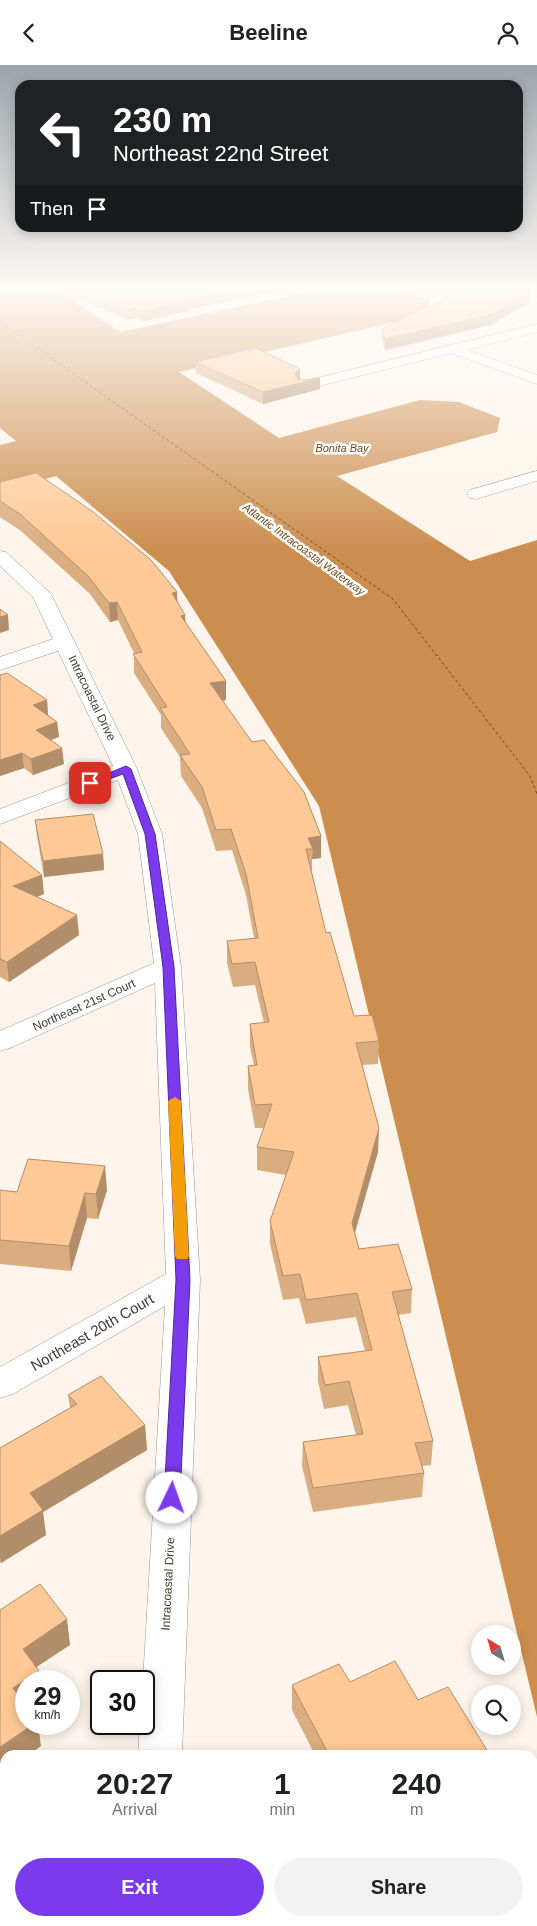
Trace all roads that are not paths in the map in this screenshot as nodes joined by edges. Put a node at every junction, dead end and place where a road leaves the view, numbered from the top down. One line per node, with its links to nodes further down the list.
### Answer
1 (340, 377): 2 (street)
2 (303, 386)
3 (537, 476): 4 (street)
4 (476, 494)
5 (0, 556): 6 (street, Intracoastal Drive)
6 (65, 642): 7 (street); 8 (street, Intracoastal Drive)
7 (0, 664)
8 (126, 769): 9 (street); 10 (street, Intracoastal Drive)
9 (0, 817)
10 (168, 967): 11 (street, Northeast 21st Court); 12 (street, Intracoastal Drive)
11 (0, 1042)
12 (183, 1280): 13 (street, Northeast 20th Court); 14 (street, Intracoastal Drive)
13 (0, 1384)
14 (160, 1750)

